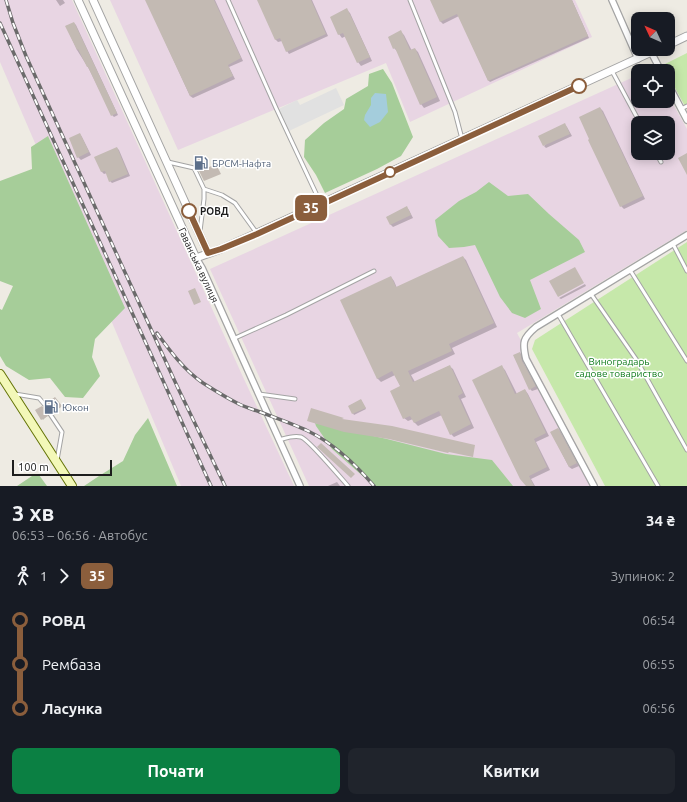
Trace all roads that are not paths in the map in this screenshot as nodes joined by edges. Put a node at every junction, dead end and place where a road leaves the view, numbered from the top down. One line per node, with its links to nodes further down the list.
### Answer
1 (78, 0): 25 (street, Гаванська вулиця)
2 (93, 0): 17 (street, Гаванська вулиця)
3 (228, 0): 19 (lane)
4 (410, 0): 16 (lane)
5 (612, 0): 9 (street)
6 (687, 36): 7 (street)
7 (675, 41)
8 (644, 56): 9 (street)
9 (638, 59): 10 (street)
10 (612, 71): 14 (lane); 16 (street)
11 (675, 97): 13 (street)
12 (687, 106): 13 (lane)
13 (681, 109): 15 (street)
14 (636, 116)
15 (687, 120)
16 (462, 139): 19 (street)
17 (166, 162): 18 (lane); 21 (street, Гаванська вулиця)
18 (204, 189): 20 (lane); 21 (lane)
19 (322, 204): 20 (street)
20 (257, 234): 24 (street)
21 (200, 235): 24 (street, Гаванська вулиця)
22 (687, 235): 23 (street)
23 (672, 244): 26 (street); 28 (lane)
24 (208, 253): 25 (street)
25 (196, 258): 31 (street, Гаванська вулиця)
26 (630, 270): 29 (street); 32 (lane)
27 (374, 271): 31 (lane)
28 (687, 271)
29 (591, 294): 30 (street); 40 (lane)
30 (558, 314): 45 (street); 46 (lane)
31 (233, 340): 35 (street, Гаванська вулиця)
32 (687, 361)
33 (0, 374): 34 (main road)
34 (13, 394): 37 (lane); 41 (main road)
35 (259, 394): 36 (lane); 39 (street, Гаванська вулиця)
36 (296, 399)
37 (44, 404)
38 (50, 414): 41 (lane)
39 (279, 440): 43 (street, Гаванська вулиця); 44 (lane)
40 (687, 450)
41 (57, 461): 42 (main road)
42 (72, 486)
43 (300, 486)
44 (348, 486)
45 (594, 486)
46 (658, 486)

